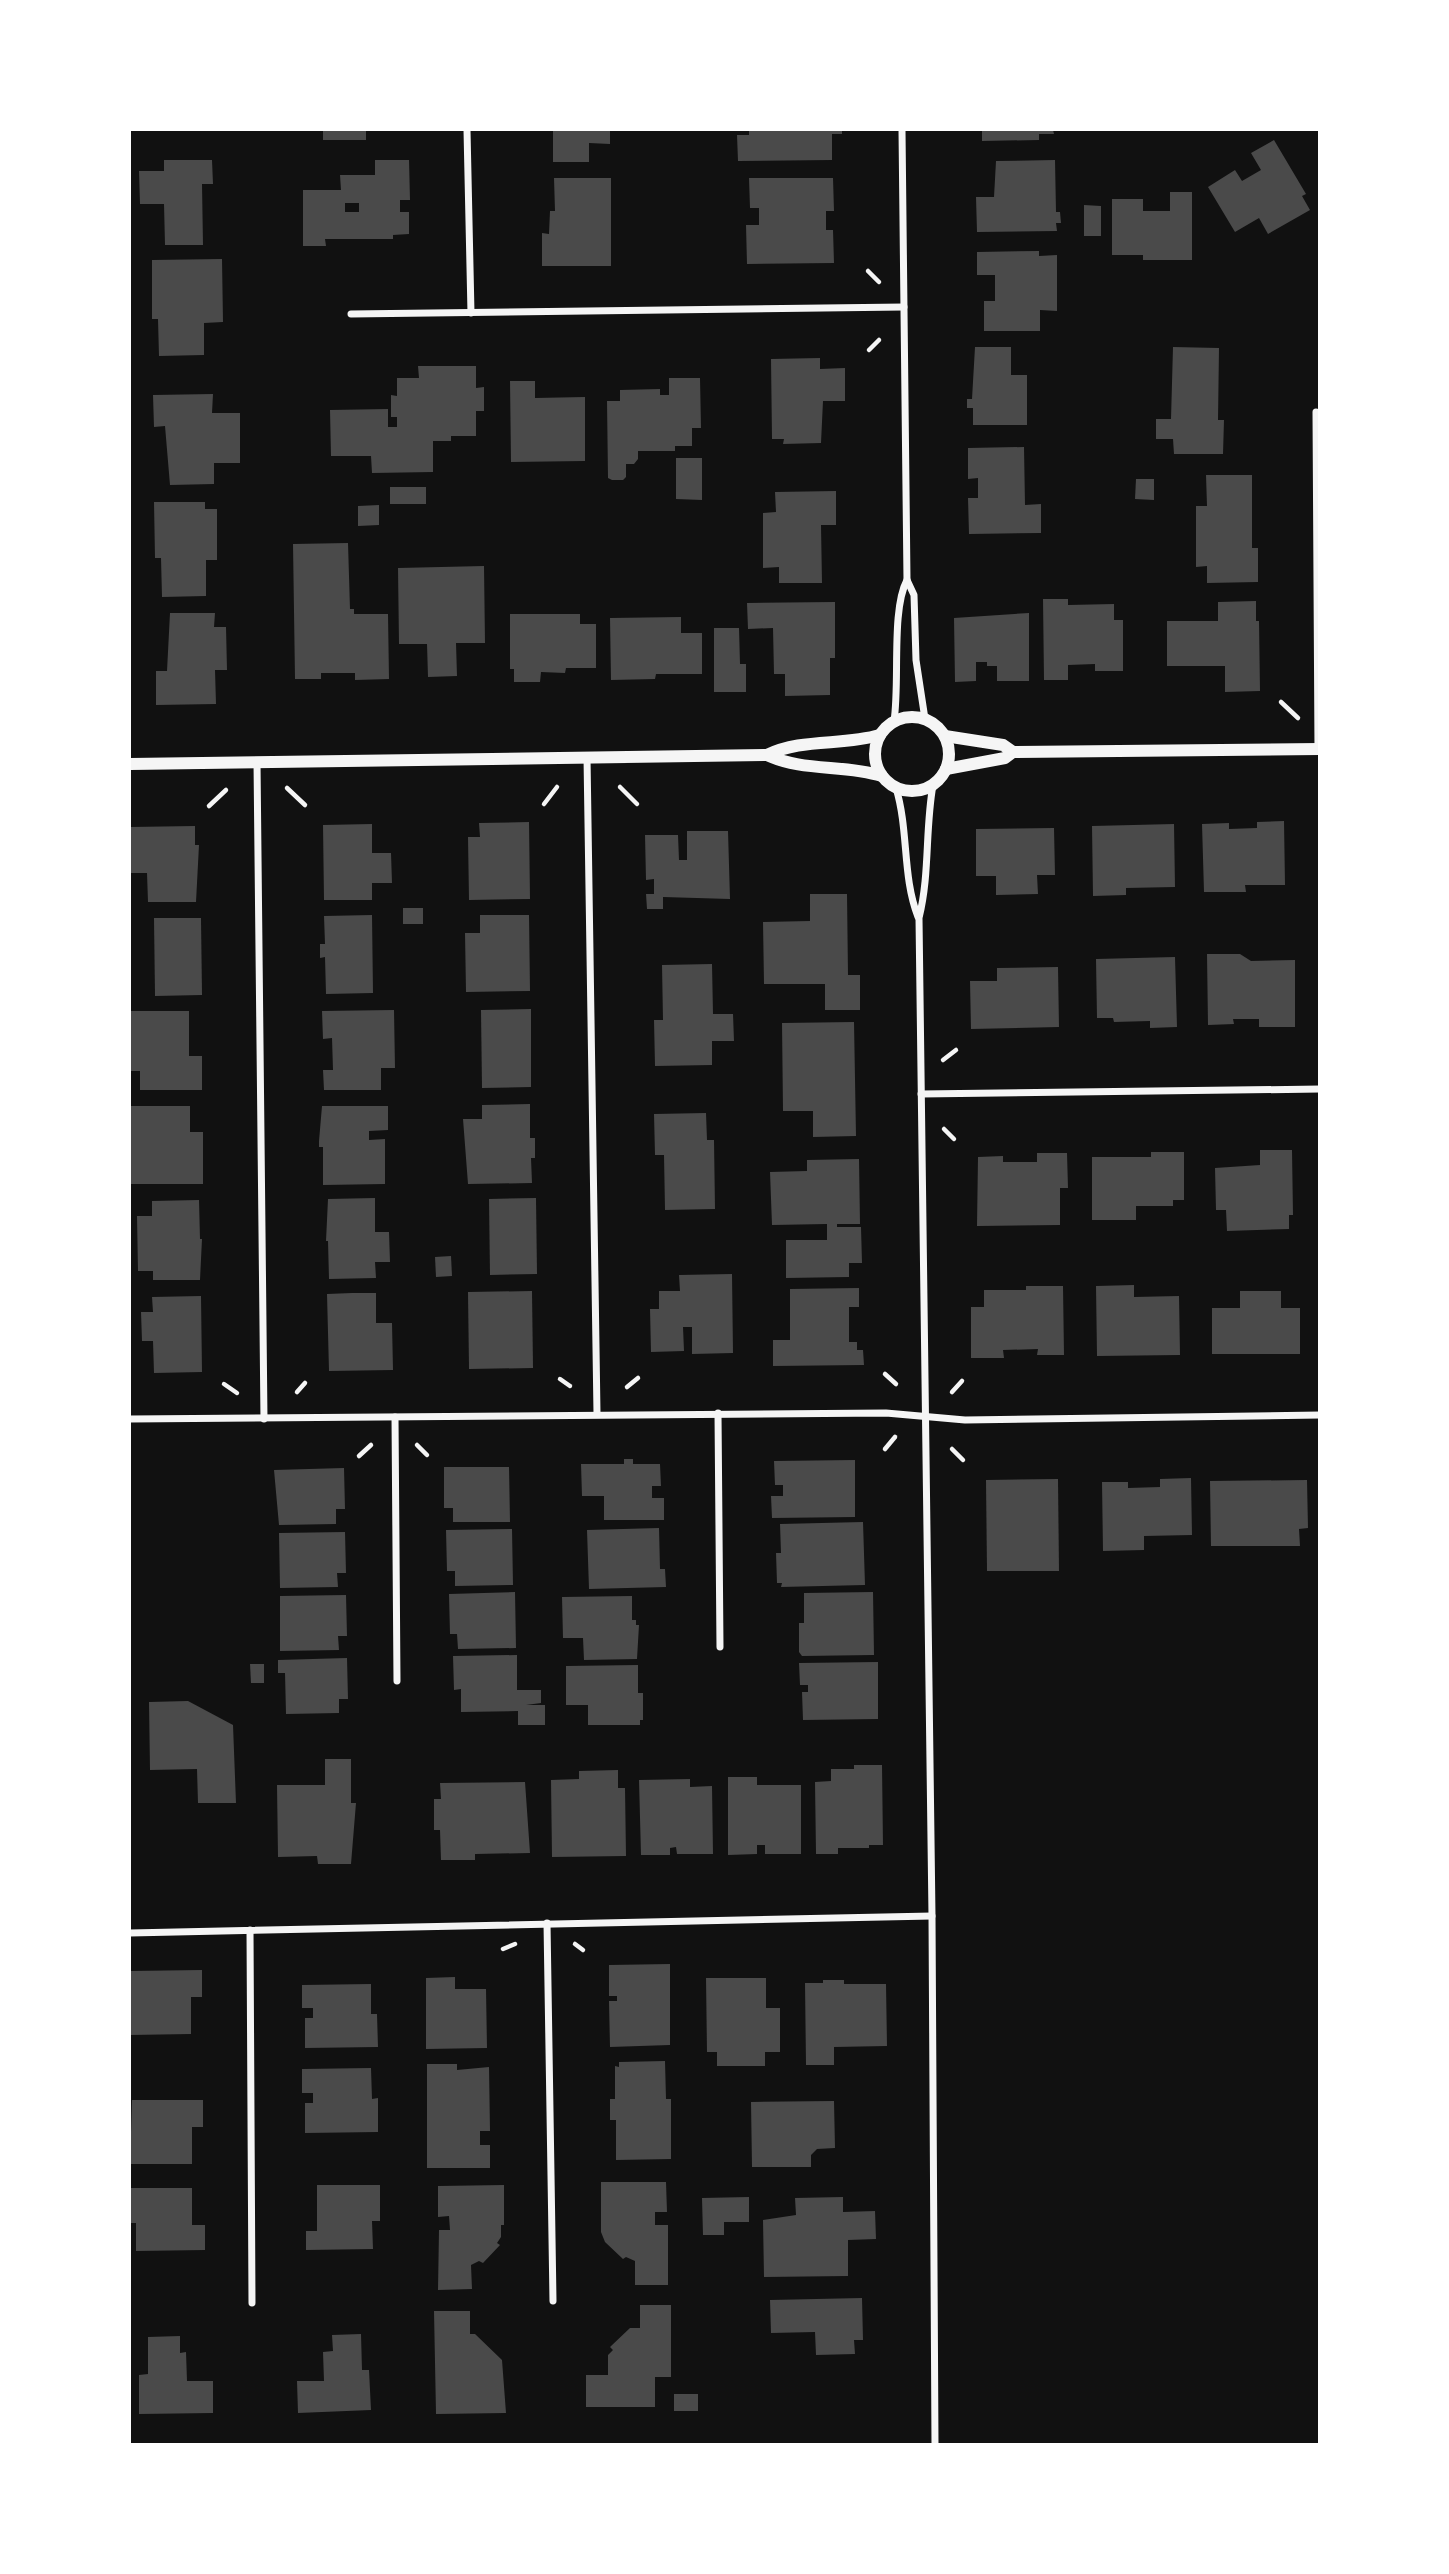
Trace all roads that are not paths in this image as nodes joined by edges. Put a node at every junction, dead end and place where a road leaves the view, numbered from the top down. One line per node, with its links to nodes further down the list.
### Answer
1 (467, 130): 4 (street)
2 (902, 130): 3 (street)
3 (904, 307): 4 (street); 7 (street)
4 (471, 313): 5 (street)
5 (351, 314)
6 (1317, 412): 12 (street)
7 (907, 580): 8 (street); 9 (street)
8 (925, 719): 9 (street); 11 (street)
9 (894, 721): 10 (street)
10 (880, 735): 14 (street); 19 (street)
11 (945, 736): 13 (street); 18 (street)
12 (1319, 748): 13 (street)
13 (1013, 752): 18 (street)
14 (767, 755): 15 (street); 19 (street)
15 (587, 757): 16 (street); 25 (street)
16 (257, 762): 17 (street); 31 (street)
17 (130, 764)
18 (946, 769): 20 (street)
19 (882, 776): 21 (street)
20 (933, 785): 21 (street); 22 (street)
21 (896, 788): 22 (street)
22 (919, 918): 24 (street)
23 (1320, 1088): 24 (street)
24 (921, 1094): 29 (street)
25 (597, 1413): 26 (street); 28 (street)
26 (718, 1413): 29 (street); 32 (street)
27 (1320, 1415): 29 (street)
28 (394, 1417): 31 (street); 33 (street)
29 (926, 1418): 34 (street)
30 (130, 1419): 31 (street)
31 (264, 1419)
32 (720, 1647)
33 (397, 1681)
34 (932, 1916): 35 (street); 40 (street)
35 (547, 1923): 36 (street); 38 (street)
36 (250, 1930): 37 (street); 39 (street)
37 (130, 1933)
38 (553, 2301)
39 (252, 2303)
40 (935, 2445)

